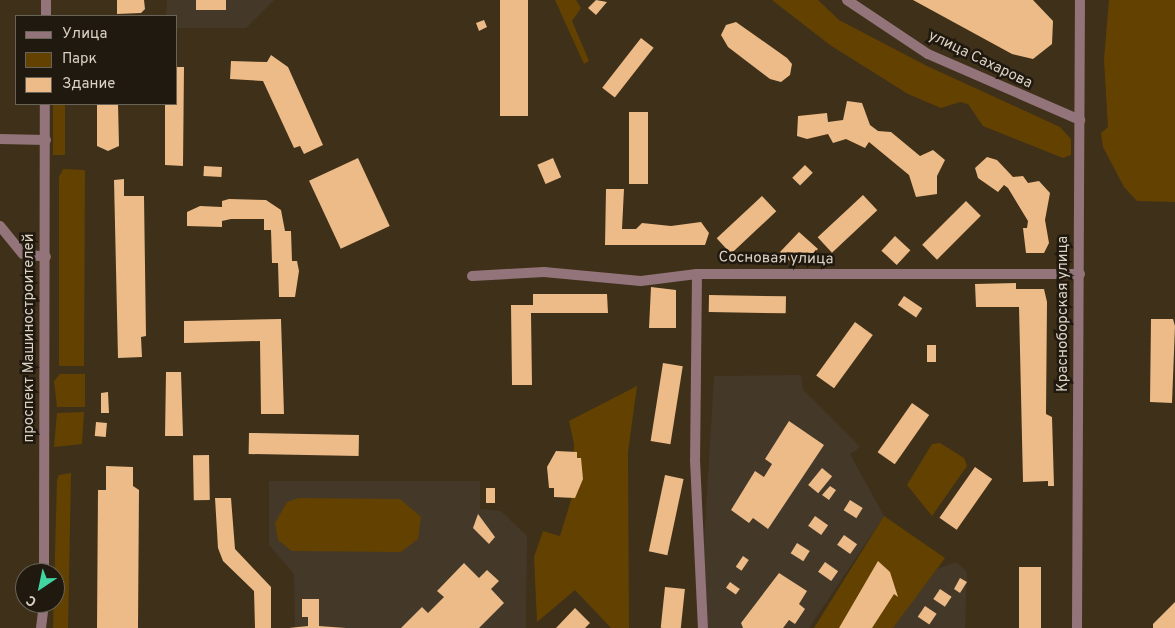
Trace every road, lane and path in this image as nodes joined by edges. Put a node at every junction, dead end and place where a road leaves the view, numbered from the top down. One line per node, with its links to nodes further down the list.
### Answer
1 (46, 0): 4 (street)
2 (848, 0): 6 (street, улица Сахарова)
3 (1080, 0): 6 (street, Красноборская улица)
4 (46, 15)
5 (46, 105): 8 (street, проспект Машиностроителей)
6 (1080, 120): 12 (street, Красноборская улица)
7 (0, 139): 8 (street)
8 (46, 140): 10 (street, проспект Машиностроителей)
9 (0, 226): 10 (street)
10 (46, 257): 14 (street, проспект Машиностроителей)
11 (697, 274): 12 (street, Сосновая улица); 13 (street, Сосновая улица); 17 (street)
12 (1080, 274): 18 (street, Красноборская улица)
13 (472, 276)
14 (44, 563)
15 (43, 613): 16 (street)
16 (41, 628)
17 (703, 628)
18 (1077, 628)

